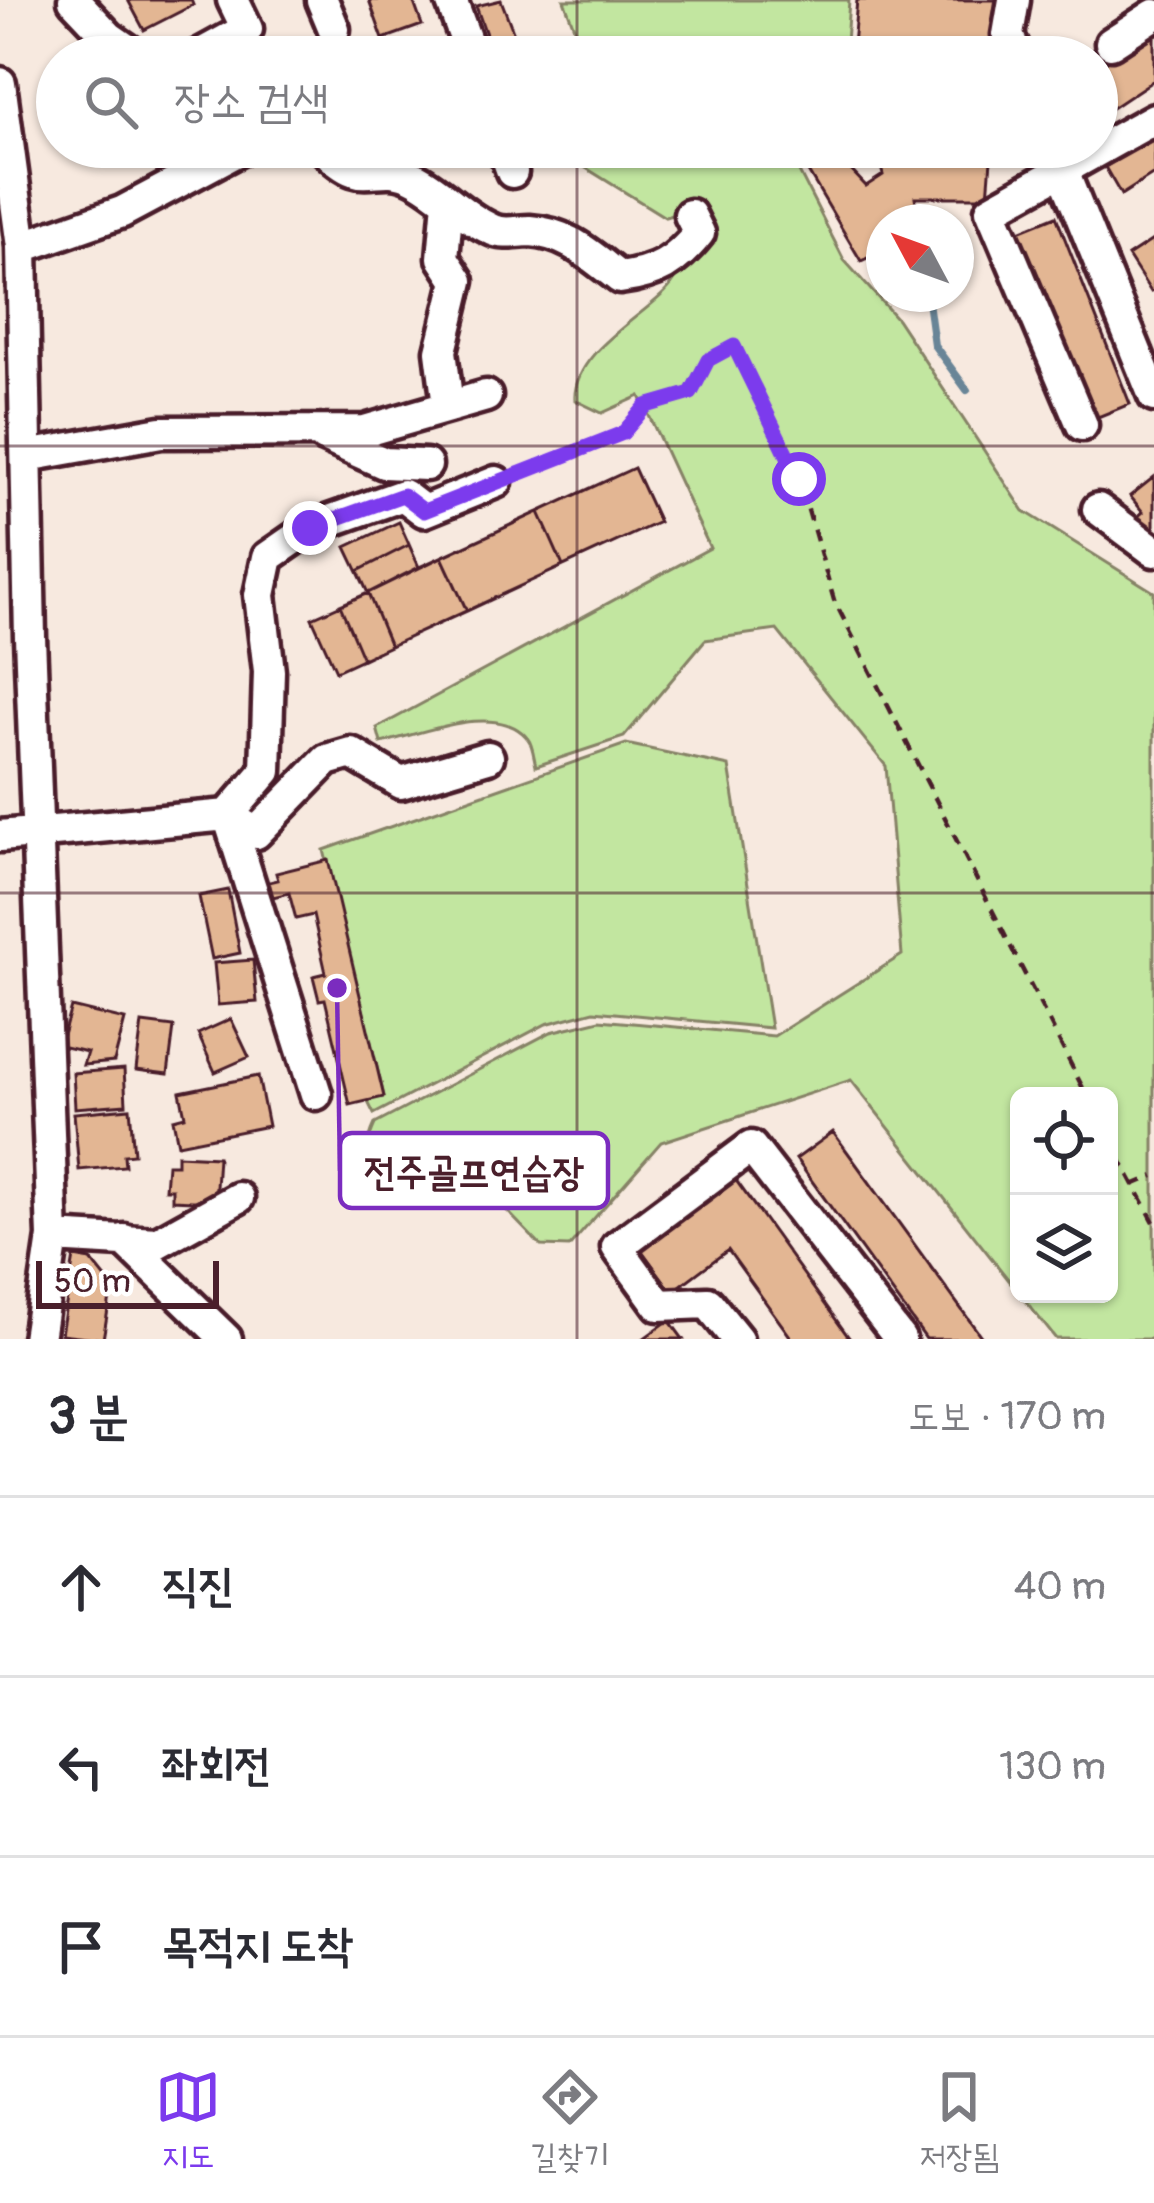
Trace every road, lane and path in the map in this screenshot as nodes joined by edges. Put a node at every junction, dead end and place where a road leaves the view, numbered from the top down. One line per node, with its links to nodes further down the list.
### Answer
1 (74, 0): 8 (street)
2 (233, 0): 9 (street)
3 (322, 0): 7 (street)
4 (452, 0): 10 (street)
5 (1014, 0): 11 (street)
6 (1154, 15): 12 (street)
7 (334, 29)
8 (108, 36)
9 (234, 36)
10 (465, 36)
11 (1008, 36)
12 (1118, 38)
13 (0, 83): 22 (street)
14 (1154, 119): 15 (street)
15 (1118, 134)
16 (205, 168): 22 (street)
17 (342, 168): 20 (street)
18 (1046, 168): 26 (street)
19 (1062, 168): 24 (street)
20 (448, 201): 21 (street); 25 (street)
21 (690, 215)
22 (22, 247): 28 (street)
23 (486, 396): 25 (street)
24 (1154, 396)
25 (448, 406): 27 (street)
26 (1082, 425)
27 (318, 433): 28 (street); 29 (street)
28 (27, 456): 35 (street)
29 (426, 464)
30 (496, 482): 34 (street); 37 (path)
31 (1098, 509): 32 (street)
32 (1154, 550)
33 (488, 757): 34 (street)
34 (228, 815): 35 (street); 38 (street)
35 (37, 832): 36 (street); 44 (street)
36 (0, 836)
37 (1083, 1087)
38 (316, 1094)
39 (1118, 1156): 41 (path)
40 (1154, 1176): 41 (path)
41 (1132, 1184): 43 (path)
42 (238, 1198): 45 (street)
43 (1154, 1222)
44 (53, 1237): 45 (street); 46 (street)
45 (124, 1240): 47 (street)
46 (38, 1339)
47 (226, 1339)
48 (737, 1339): 49 (street)
49 (900, 1339)

